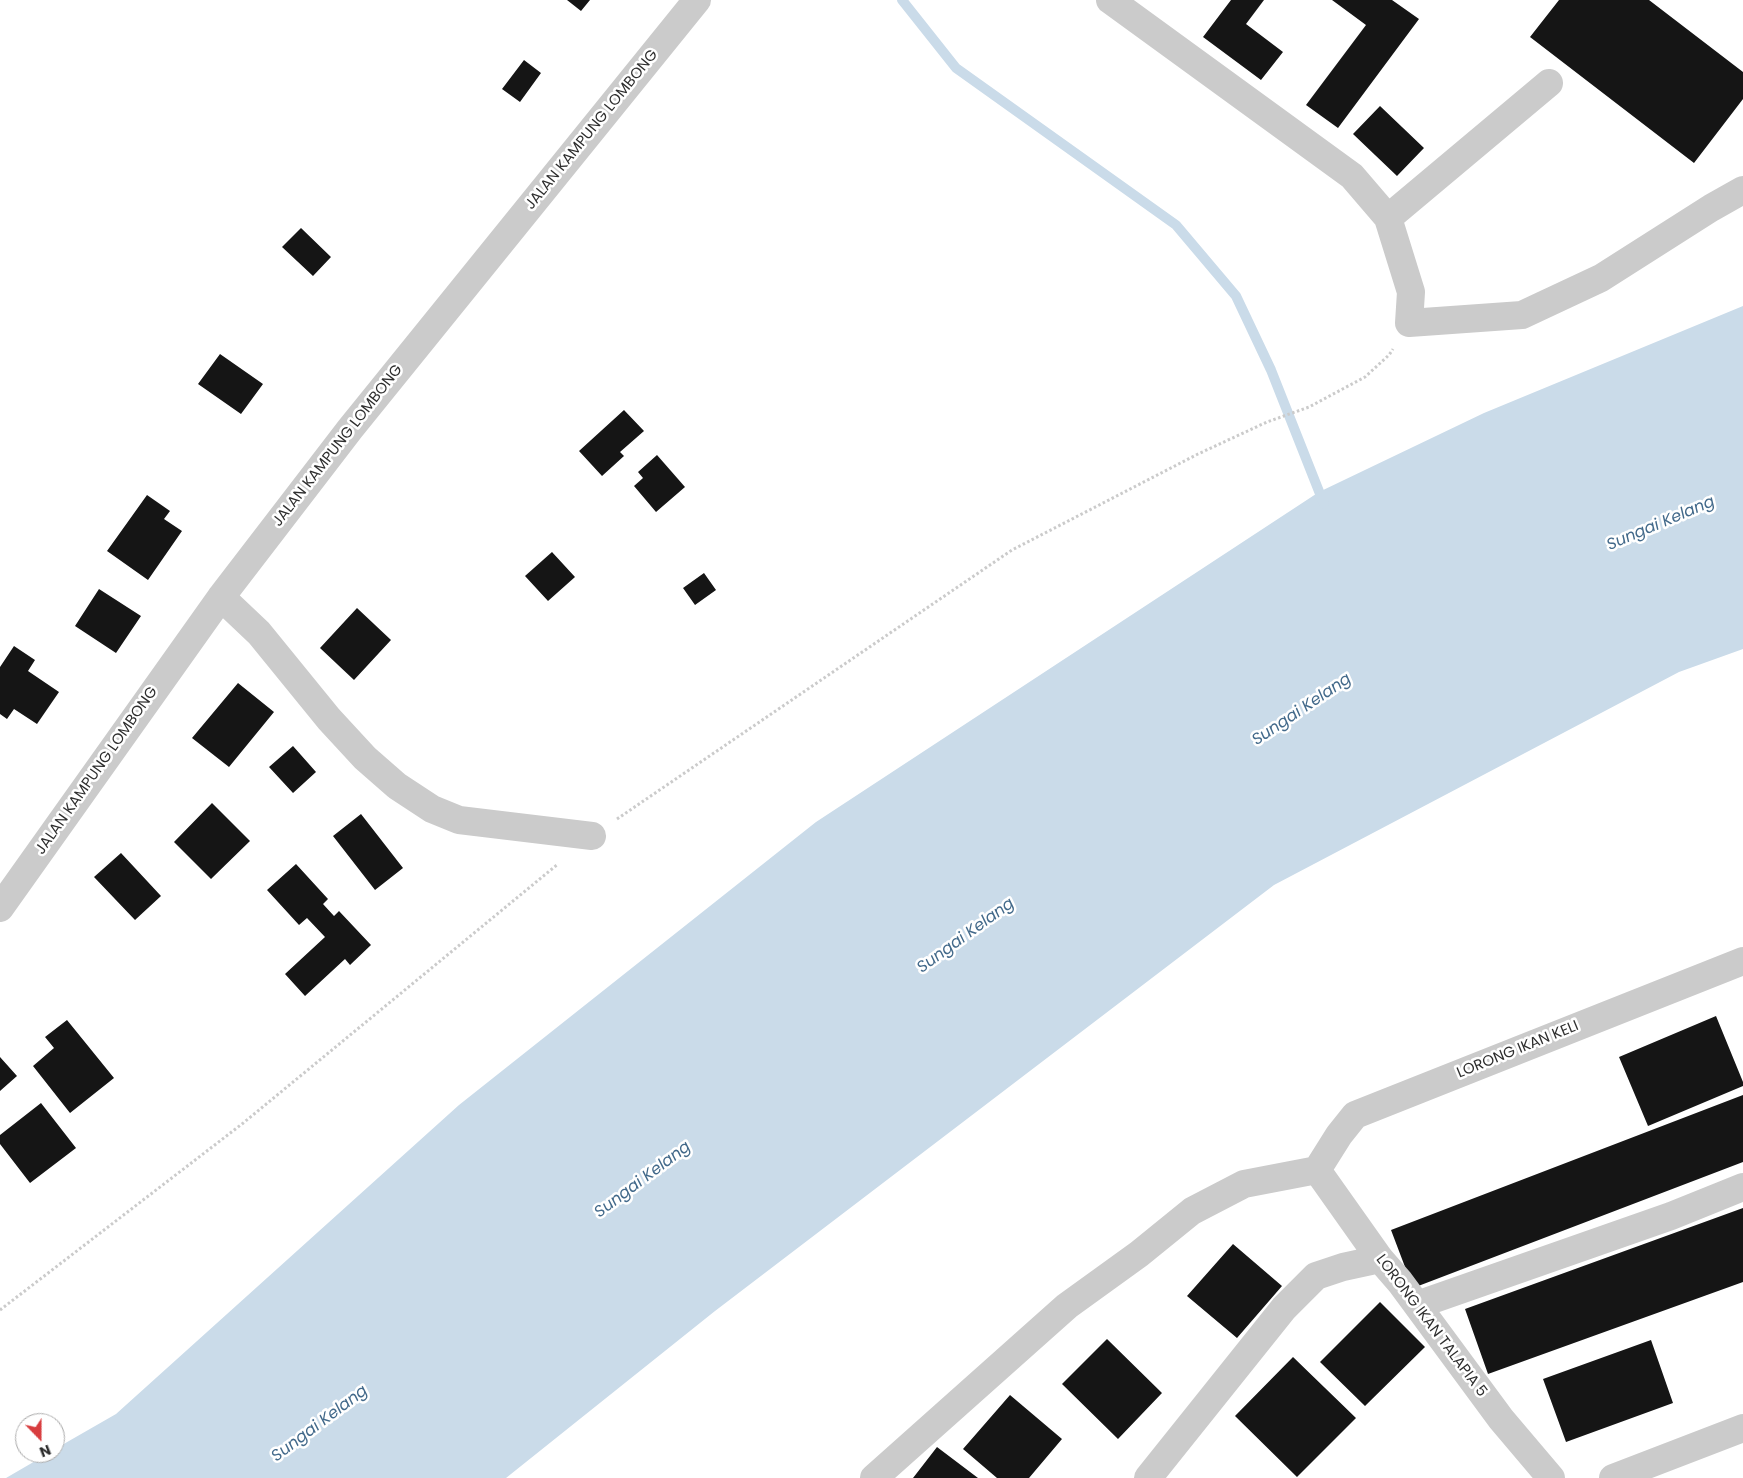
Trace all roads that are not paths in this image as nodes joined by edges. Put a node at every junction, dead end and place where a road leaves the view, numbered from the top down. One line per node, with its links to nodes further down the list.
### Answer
1 (697, 0): 6 (street, JALAN KAMPUNG LOMBONG)
2 (1110, 0): 5 (street)
3 (1549, 83): 5 (street)
4 (1743, 190): 5 (street)
5 (1388, 218)
6 (221, 597): 7 (street); 8 (street, JALAN KAMPUNG LOMBONG)
7 (592, 836)
8 (0, 908)
9 (1743, 961): 10 (street, LORONG IKAN KELI)
10 (1317, 1170): 12 (street, LORONG IKAN TALAPIA 5); 15 (street)
11 (1743, 1187): 13 (street)
12 (1380, 1259): 13 (street, LORONG IKAN TALAPIA 5); 16 (street)
13 (1417, 1305): 17 (street, LORONG IKAN TALAPIA 5)
14 (1743, 1428): 18 (street)
15 (874, 1478)
16 (1148, 1478)
17 (1551, 1478)
18 (1613, 1478)

